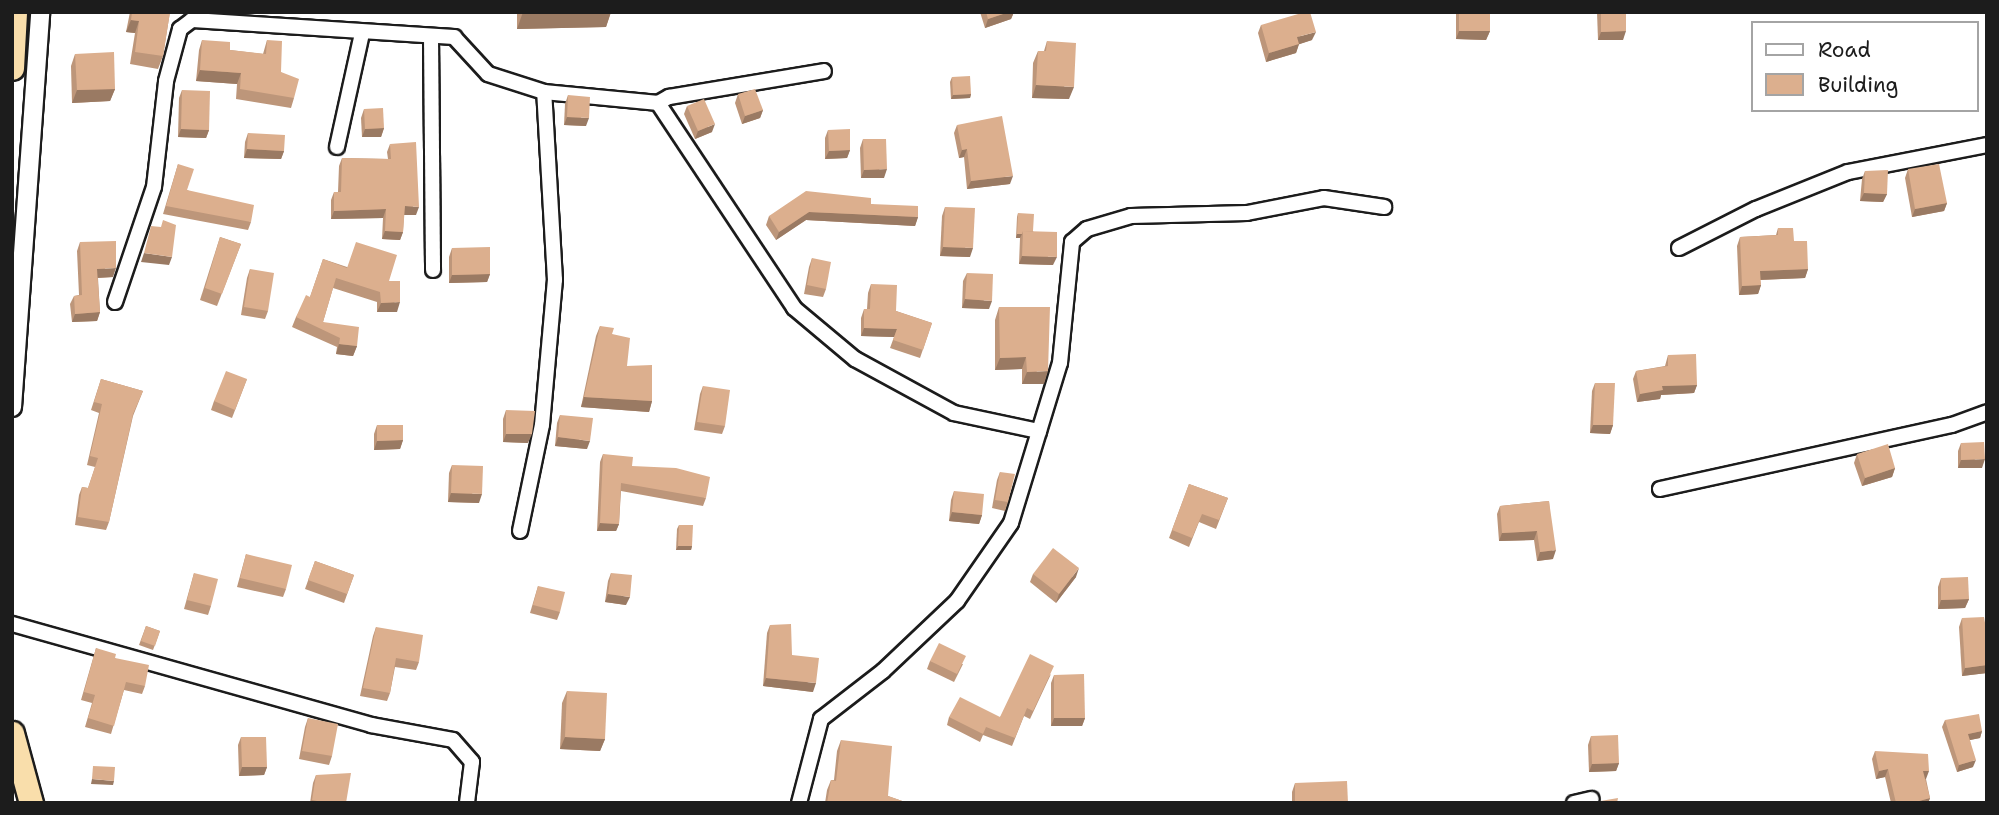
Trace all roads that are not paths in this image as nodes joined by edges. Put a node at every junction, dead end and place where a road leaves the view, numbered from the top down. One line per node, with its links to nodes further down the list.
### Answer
1 (15, 12): 5 (highway)
2 (40, 12): 15 (street)
3 (362, 33): 4 (street); 10 (street); 14 (street)
4 (431, 37): 7 (street); 13 (street)
5 (12, 68)
6 (824, 71): 8 (street)
7 (544, 92): 8 (street); 19 (street)
8 (658, 103): 17 (street)
9 (1987, 145): 12 (street)
10 (337, 147)
11 (1384, 207): 17 (street)
12 (1679, 248)
13 (433, 270)
14 (115, 302)
15 (12, 407)
16 (1987, 412): 18 (street)
17 (1038, 431): 25 (street)
18 (1660, 489)
19 (520, 531)
20 (12, 624): 24 (street)
21 (12, 733): 23 (highway)
22 (1592, 799): 26 (street)
23 (31, 803)
24 (467, 803)
25 (799, 803)
26 (1574, 803)

